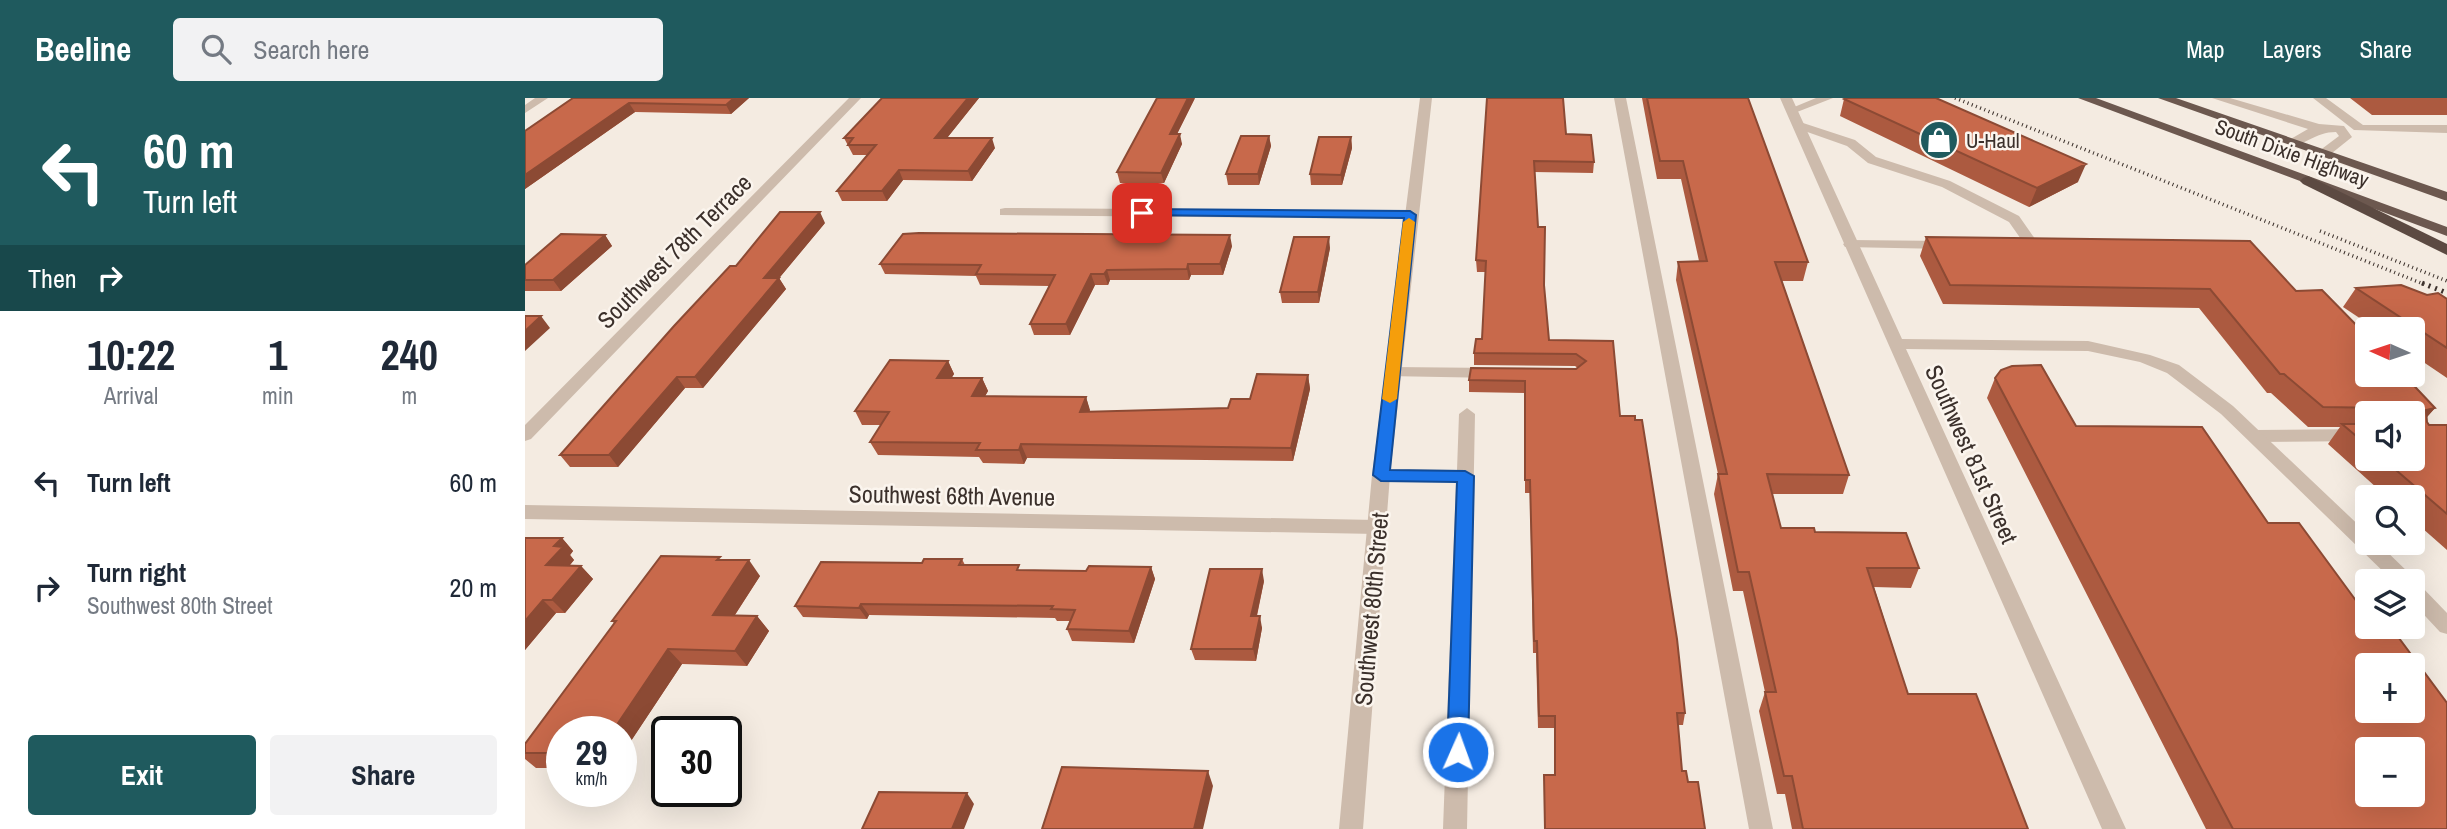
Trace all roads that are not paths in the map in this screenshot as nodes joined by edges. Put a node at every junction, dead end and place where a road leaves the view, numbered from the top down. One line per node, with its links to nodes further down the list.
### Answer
1 (542, 98): 10 (street)
2 (855, 98): 31 (street, Southwest 78th Terrace)
3 (1426, 98): 21 (street, Southwest 80th Street)
4 (1620, 98): 43 (street)
5 (1826, 98): 11 (street)
6 (2084, 98): 18 (highway, South Dixie Highway)
7 (2164, 98): 16 (highway, South Dixie Highway)
8 (2218, 98): 12 (street)
9 (2319, 98): 14 (street)
10 (525, 110)
11 (1793, 111): 23 (street, Southwest 81st Street); 25 (street)
12 (2318, 128): 13 (street); 16 (street)
13 (2340, 128): 14 (street); 17 (street)
14 (2360, 128): 15 (street)
15 (2447, 130)
16 (2293, 143): 17 (highway, South Dixie Highway)
17 (2323, 154): 19 (highway, South Dixie Highway)
18 (2308, 181): 22 (highway, South Dixie Highway); 26 (highway)
19 (2447, 197)
20 (1005, 212): 21 (street)
21 (1410, 215): 28 (street, Southwest 80th Street)
22 (2447, 232)
23 (1850, 244): 24 (street); 27 (street, Southwest 81st Street)
24 (1964, 245)
25 (2005, 246)
26 (2447, 250)
27 (1895, 344): 33 (street); 44 (street, Southwest 81st Street)
28 (1393, 372): 29 (street); 34 (street, Southwest 80th Street)
29 (1508, 373)
30 (1467, 414): 35 (street)
31 (525, 435)
32 (2355, 435): 33 (street)
33 (2254, 436): 38 (street)
34 (1381, 475): 35 (street); 37 (street, Southwest 80th Street)
35 (1465, 476): 42 (street)
36 (525, 512): 37 (street, Southwest 68th Avenue)
37 (1377, 527): 41 (street, Southwest 80th Street)
38 (2393, 569)
39 (2425, 603): 40 (street)
40 (2447, 626)
41 (1351, 829)
42 (1455, 829)
43 (1761, 829)
44 (2115, 829)

